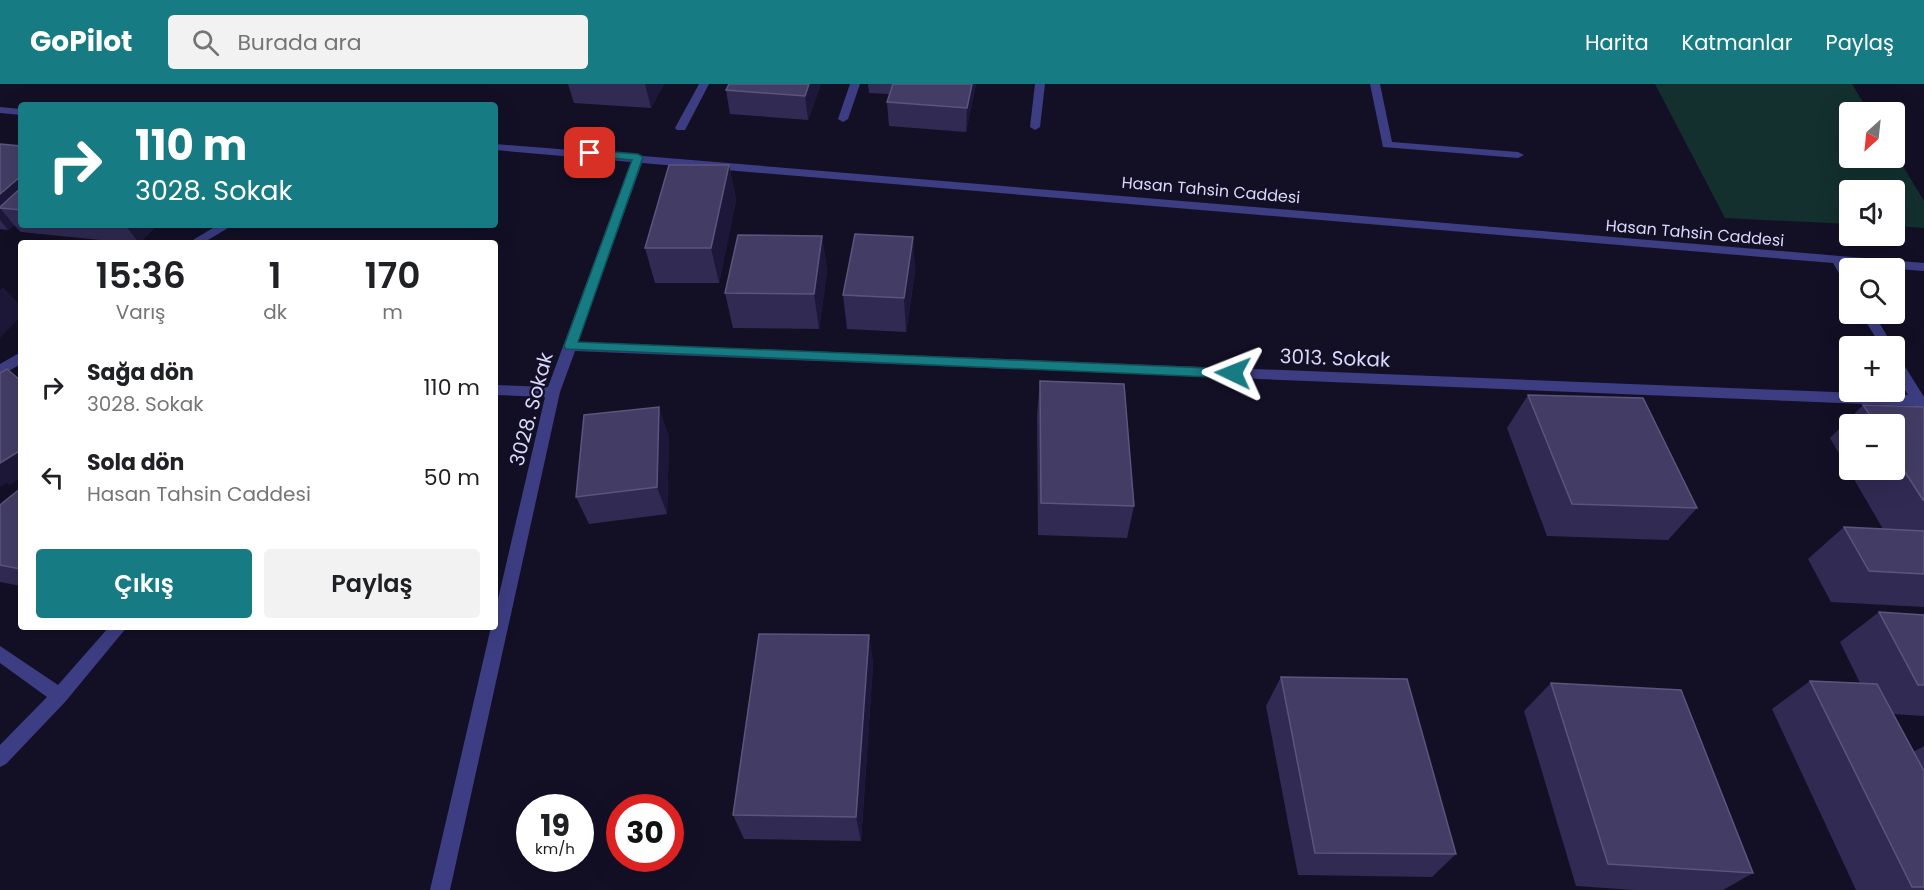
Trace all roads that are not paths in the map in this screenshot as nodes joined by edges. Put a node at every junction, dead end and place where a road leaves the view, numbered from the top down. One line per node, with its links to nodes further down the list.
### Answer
1 (704, 84): 9 (street)
2 (855, 84): 7 (street)
3 (1040, 84): 8 (street)
4 (1375, 84): 11 (street)
5 (0, 110): 6 (street)
6 (18, 112)
7 (843, 119)
8 (1035, 127)
9 (681, 128)
10 (498, 147): 12 (street, Hasan Tahsin Caddesi)
11 (1518, 155)
12 (638, 157): 15 (street, Hasan Tahsin Caddesi); 17 (street, 3028. Sokak)
13 (222, 228): 14 (street)
14 (200, 240)
15 (1838, 262): 16 (street, Hasan Tahsin Caddesi)
16 (1924, 267)
17 (570, 346): 22 (street, 3028. Sokak); 23 (street, 3013. Sokak)
18 (18, 359): 19 (street)
19 (0, 371)
20 (1905, 378): 23 (street)
21 (498, 390): 22 (street)
22 (553, 392): 28 (street, 3028. Sokak)
23 (1921, 405)
24 (115, 630): 26 (street)
25 (0, 653): 26 (street)
26 (59, 696): 27 (street)
27 (0, 758)
28 (440, 890)

